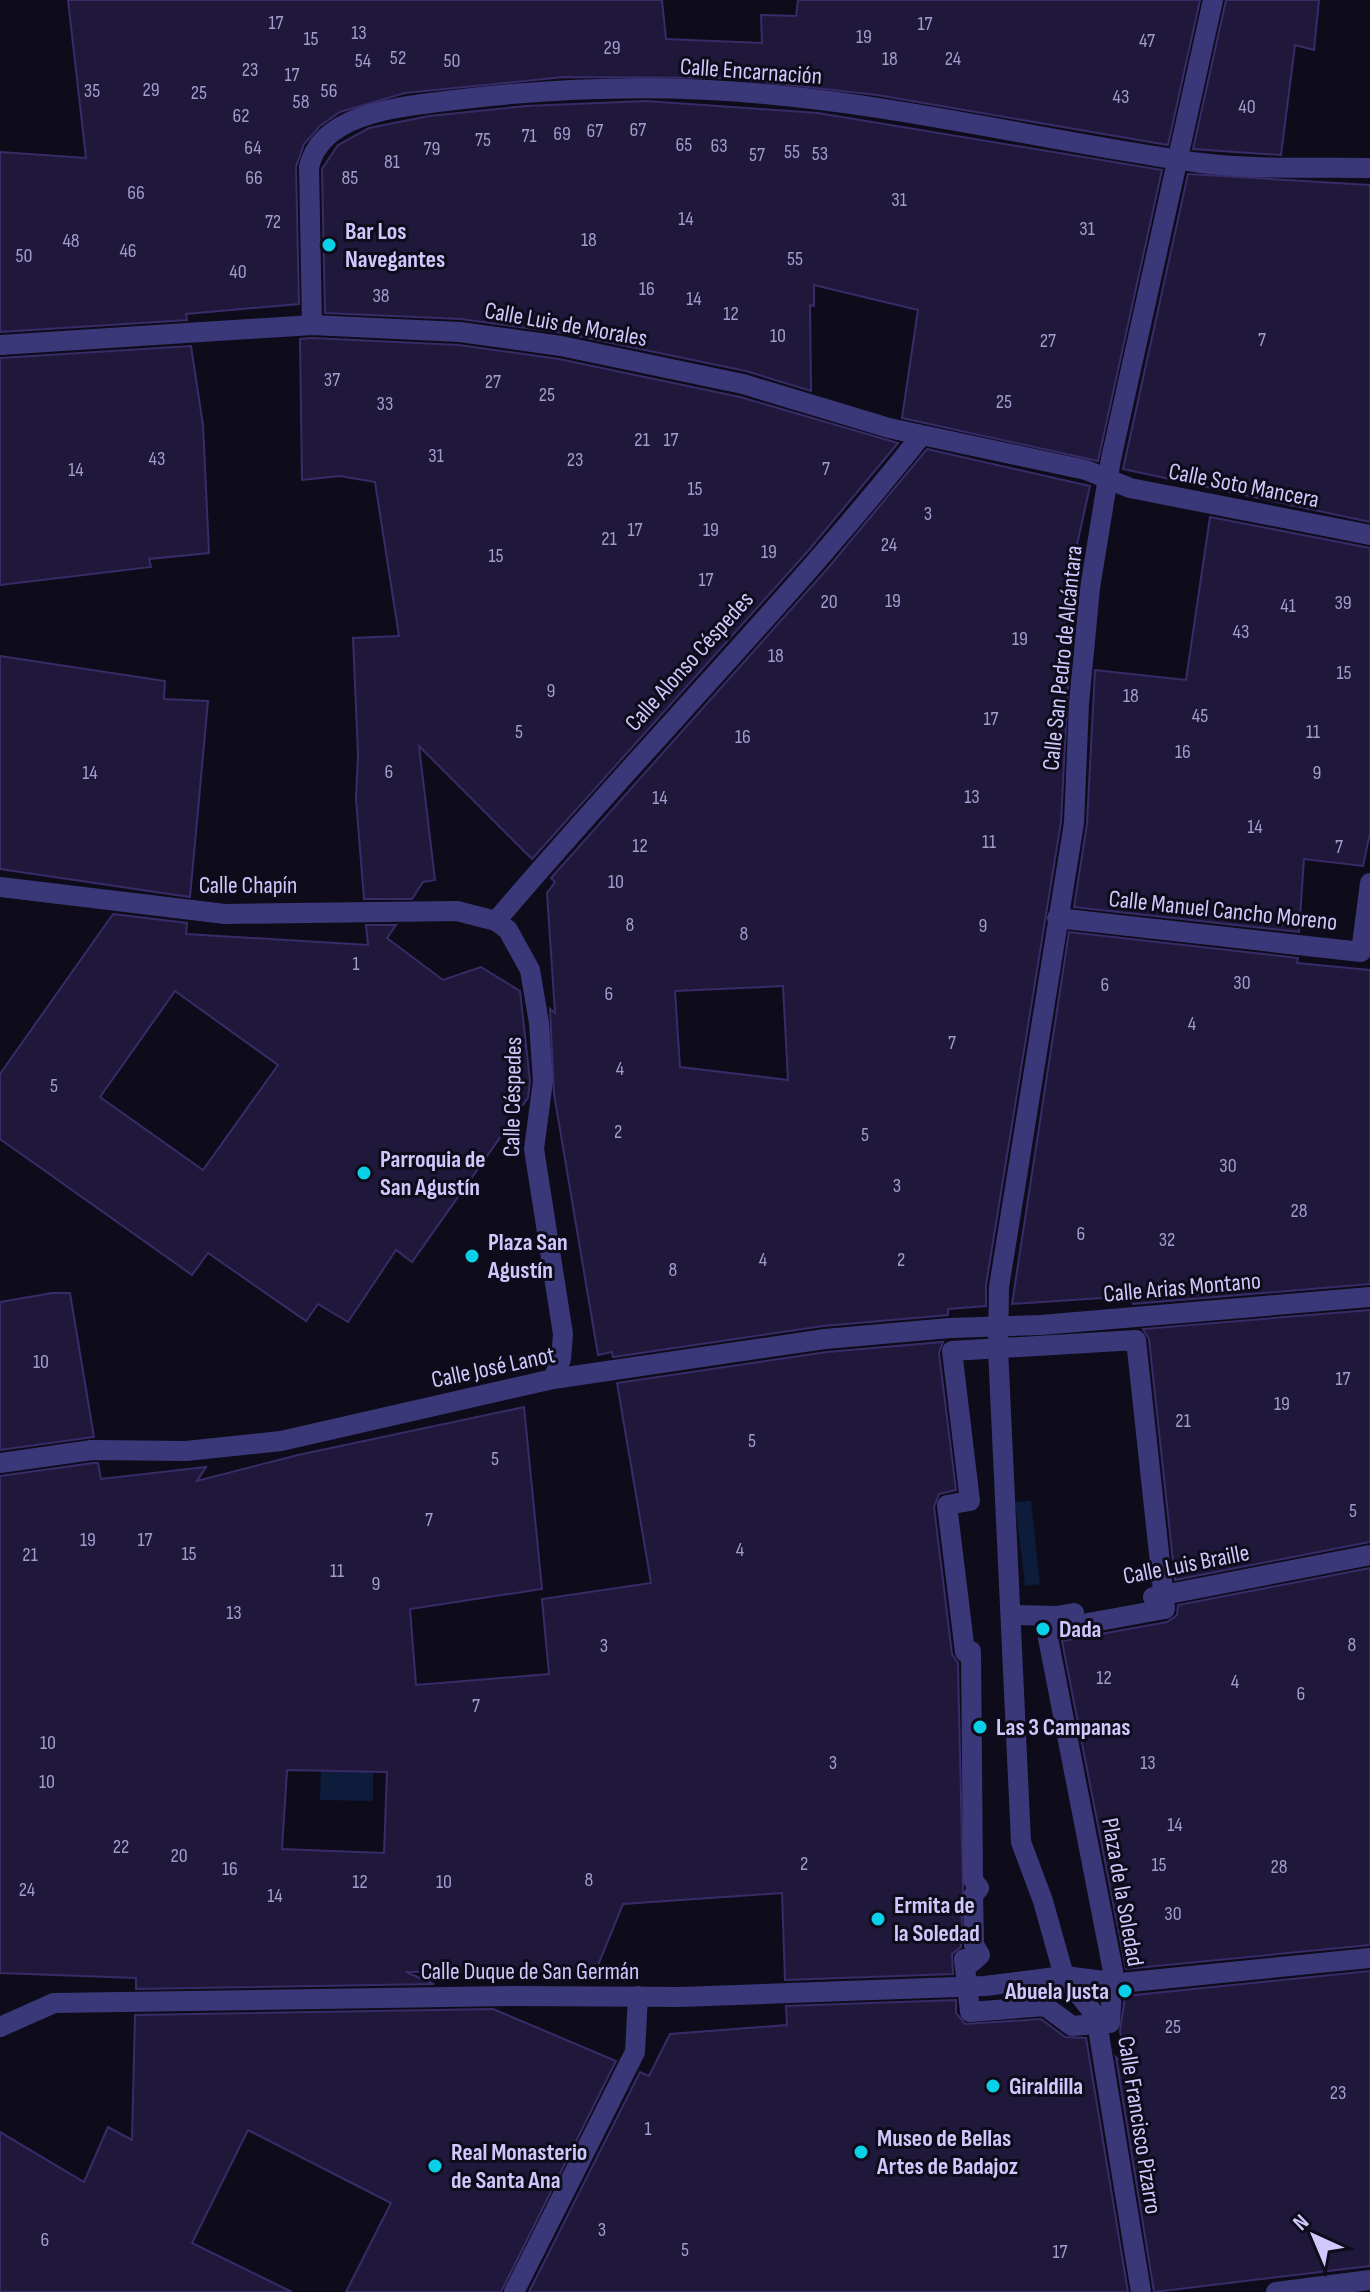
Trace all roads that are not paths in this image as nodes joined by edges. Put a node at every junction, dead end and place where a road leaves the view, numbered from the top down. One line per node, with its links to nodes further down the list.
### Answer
1 (1213, 0): 2 (street, Calle San Pedro de Alcántara)
2 (1181, 159): 3 (street, Calle Encarnación); 4 (street, Calle Encarnación); 7 (street, Calle San Pedro de Alcántara)
3 (1370, 168)
4 (312, 325): 5 (street, Calle Luis de Morales); 6 (street, Calle Luis de Morales)
5 (0, 345)
6 (921, 436): 7 (street, Calle Luis de Morales); 12 (street, Calle Alonso Céspedes)
7 (1109, 480): 8 (street, Calle Soto Mancera); 11 (street, Calle San Pedro de Alcántara)
8 (1370, 535)
9 (1370, 883): 11 (street, Calle Manuel Cancho Moreno)
10 (0, 887): 12 (street, Calle Chapín)
11 (1057, 918): 14 (street, Calle San Pedro de Alcántara)
12 (496, 921): 16 (street, Calle Céspedes)
13 (1370, 1297): 14 (street, Calle Arias Montano)
14 (999, 1326): 15 (street); 16 (street, Calle José Lanot)
15 (998, 1349): 19 (street); 20 (street); 24 (street)
16 (553, 1379): 17 (street, Calle José Lanot)
17 (0, 1463)
18 (1370, 1555): 19 (street, Calle Luis Braille)
19 (1163, 1595): 20 (street, Calle Luis Braille); 23 (street, Plaza de la Soledad)
20 (1011, 1615): 22 (street)
21 (1370, 1958): 23 (street, Calle Duque de San Germán)
22 (1064, 1976): 23 (street, Calle Duque de San Germán); 24 (street, Calle Duque de San Germán); 26 (street, Calle Francisco Pizarro)
23 (1113, 1982): 26 (street, Plaza de la Soledad)
24 (968, 1986): 25 (street, Calle Duque de San Germán); 26 (street)
25 (638, 1996): 27 (street, Calle Duque de San Germán); 29 (street)
26 (1097, 2024): 30 (street, Calle Francisco Pizarro)
27 (0, 2027)
28 (1370, 2280): 31 (street)
29 (514, 2292)
30 (1141, 2292)
31 (1276, 2292)

